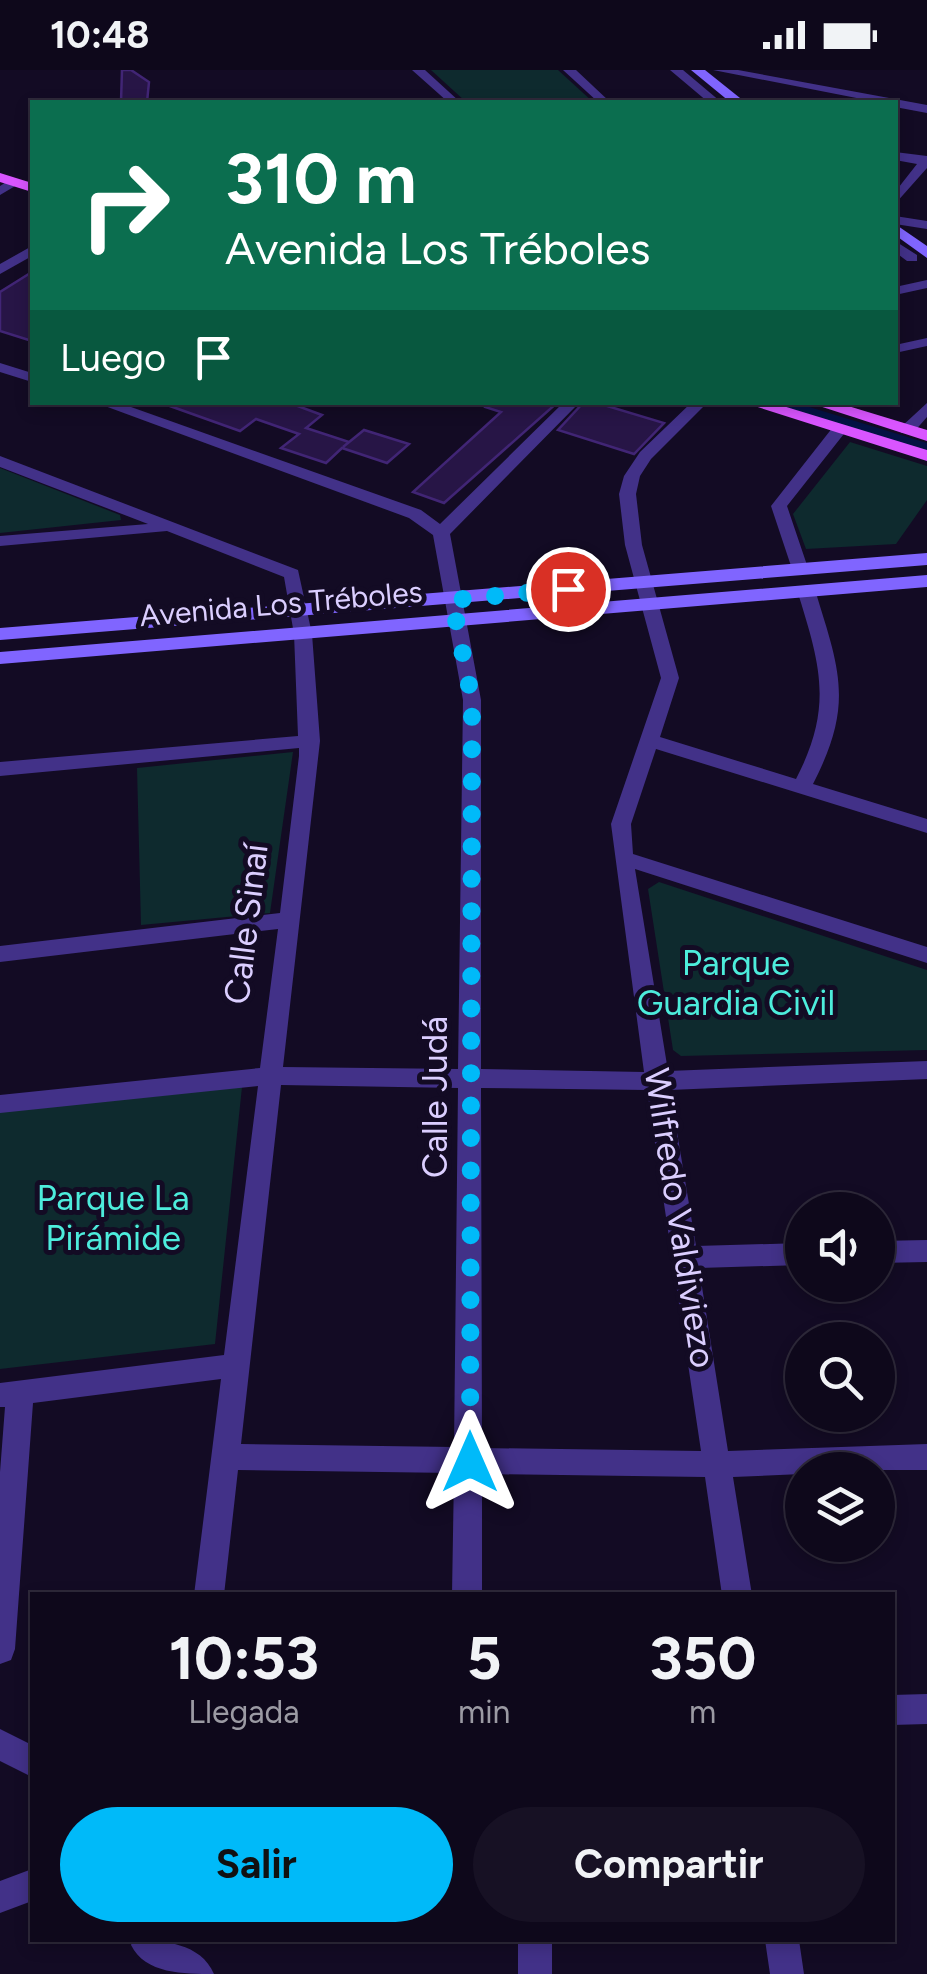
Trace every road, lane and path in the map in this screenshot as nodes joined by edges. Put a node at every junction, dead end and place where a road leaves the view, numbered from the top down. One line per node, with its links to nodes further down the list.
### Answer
1 (418, 70): 6 (street)
2 (569, 70): 7 (street)
3 (676, 70): 8 (street)
4 (697, 70): 9 (main road)
5 (719, 70): 10 (street)
6 (452, 100)
7 (602, 100)
8 (713, 100)
9 (735, 100)
10 (878, 100)
11 (898, 104): 12 (street)
12 (927, 109)
13 (898, 156): 15 (street)
14 (0, 160): 16 (main road)
15 (926, 161): 19 (street)
16 (16, 164)
17 (8, 180): 18 (street)
18 (0, 191)
19 (898, 196)
20 (898, 220): 21 (street)
21 (927, 225)
22 (898, 231): 25 (main road)
23 (898, 246): 25 (street)
24 (30, 251): 26 (street)
25 (923, 254)
26 (0, 270)
27 (927, 284): 28 (street)
28 (898, 290)
29 (927, 342): 30 (street)
30 (898, 348)
31 (0, 367): 32 (street)
32 (30, 377)
33 (109, 405): 45 (street)
34 (571, 405): 45 (street)
35 (698, 405): 51 (street, Wilfredo Valdiviezo)
36 (760, 405): 39 (main road)
37 (824, 405): 40 (main road)
38 (927, 408): 40 (street)
39 (840, 430): 42 (main road); 48 (street)
40 (907, 430): 41 (main road)
41 (927, 436)
42 (927, 456)
43 (0, 461): 44 (street, Calle Sinaí)
44 (170, 527): 46 (street); 53 (street, Calle Sinaí)
45 (440, 533): 52 (street, Calle Judá)
46 (0, 542)
47 (927, 559): 48 (main road, Avenida Los Tréboles)
48 (798, 568): 51 (main road, Avenida Los Tréboles)
49 (927, 581): 50 (main road, Avenida Los Tréboles)
50 (806, 590): 51 (main road, Avenida Los Tréboles); 59 (street)
51 (647, 592): 52 (main road, Avenida Los Tréboles); 57 (street, Wilfredo Valdiviezo)
52 (454, 609): 53 (main road, Avenida Los Tréboles); 68 (street, Calle Judá)
53 (300, 622): 54 (main road, Avenida Los Tréboles); 55 (main road, Avenida Los Tréboles); 56 (street, Calle Sinaí)
54 (0, 634)
55 (0, 658)
56 (310, 740): 58 (street); 62 (street, Calle Sinaí)
57 (652, 741): 59 (street); 61 (street, Wilfredo Valdiviezo)
58 (0, 769)
59 (802, 787): 60 (street)
60 (927, 826)
61 (622, 858): 64 (street); 67 (street, Wilfredo Valdiviezo)
62 (286, 920): 63 (street); 66 (street, Calle Sinaí)
63 (0, 954)
64 (927, 955)
65 (927, 1070): 67 (street)
66 (268, 1076): 68 (street); 69 (street); 74 (street, Calle Sinaí)
67 (658, 1081): 68 (street); 73 (street, Wilfredo Valdiviezo)
68 (469, 1082): 78 (street, Calle Judá)
69 (0, 1104)
70 (927, 1251): 71 (street)
71 (895, 1252)
72 (785, 1254): 73 (street)
73 (686, 1257): 79 (street, Wilfredo Valdiviezo)
74 (240, 1365): 75 (street); 77 (street, Calle Sinaí)
75 (10, 1394): 83 (street)
76 (927, 1457): 79 (street)
77 (226, 1458): 78 (street); 80 (street, Calle Sinaí)
78 (470, 1462): 79 (street); 81 (street, Calle Judá)
79 (719, 1464): 82 (street, Wilfredo Valdiviezo)
80 (209, 1592)
81 (467, 1592)
82 (737, 1592)
83 (0, 1648)
84 (927, 1709): 85 (street)
85 (895, 1710)
86 (0, 1744): 87 (street)
87 (30, 1761)
88 (30, 1886): 89 (street)
89 (0, 1896)
90 (149, 1942): 93 (street)
91 (535, 1942): 94 (street)
92 (782, 1942): 95 (street)
93 (197, 1974)
94 (535, 1974)
95 (787, 1974)

